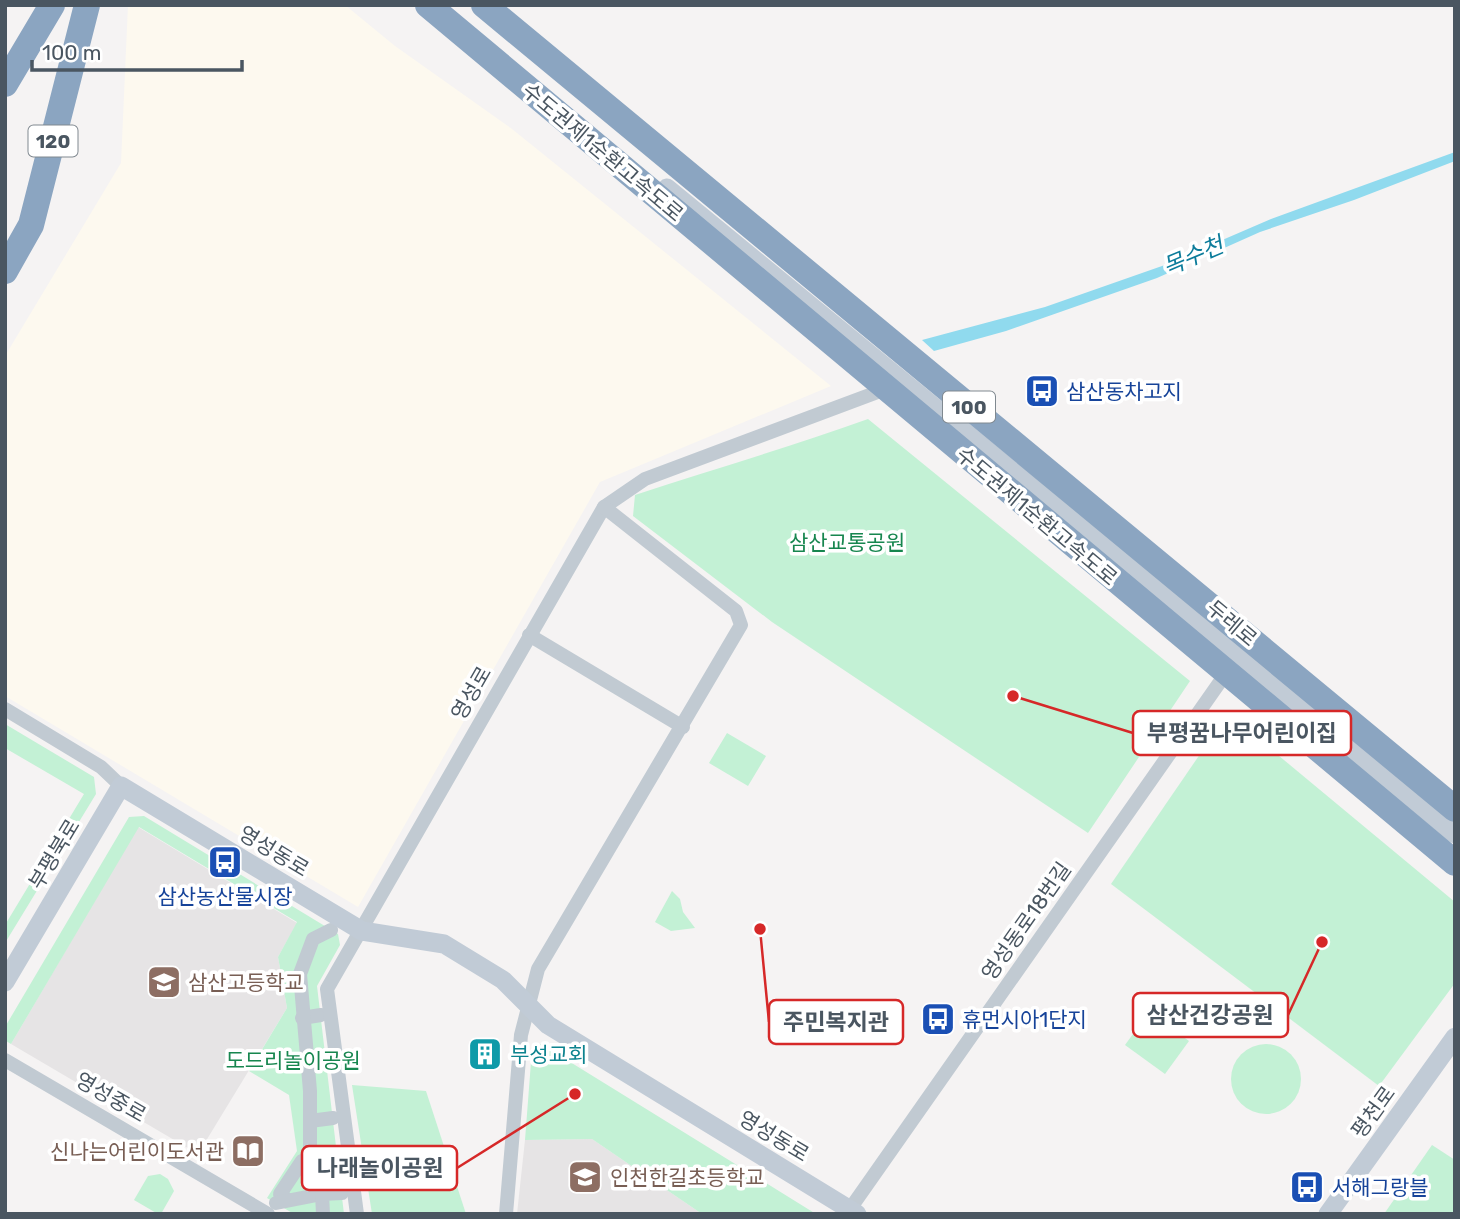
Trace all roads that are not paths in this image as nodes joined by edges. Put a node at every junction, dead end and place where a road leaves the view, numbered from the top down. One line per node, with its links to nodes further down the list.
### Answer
1 (52, 5): 5 (highway)
2 (87, 5): 7 (highway, 120)
3 (428, 5): 17 (highway, 수도권제1순환고속도로 / 100)
4 (484, 5): 15 (highway, 수도권제1순환고속도로 / 100)
5 (5, 84)
6 (607, 139): 8 (street, 두레로)
7 (5, 271)
8 (905, 382): 9 (street, 영성로); 11 (street, 두레로)
9 (604, 508): 10 (street, 영성로); 13 (street)
10 (529, 635): 13 (street); 19 (street, 영성로)
11 (1237, 657): 16 (street, 두레로); 32 (street, 영성동로18번길)
12 (5, 709): 14 (street, 영성동로)
13 (682, 727): 21 (street)
14 (121, 786): 19 (street, 영성동로); 20 (street, 부평북로)
15 (1455, 809)
16 (1455, 834)
17 (1455, 863)
18 (331, 930): 23 (street)
19 (362, 931): 21 (street, 영성동로); 34 (street, 영성로)
20 (5, 982)
21 (528, 1005): 32 (street, 영성동로); 35 (street)
22 (321, 1015): 23 (street)
23 (302, 1018): 27 (street)
24 (1455, 1037): 36 (street, 평천로)
25 (5, 1060): 31 (street, 영성중로)
26 (333, 1118): 27 (street)
27 (310, 1121): 28 (street)
28 (315, 1167): 30 (street); 31 (street)
29 (342, 1193): 30 (street)
30 (322, 1194): 31 (street); 33 (street)
31 (277, 1206)
32 (853, 1211)
33 (323, 1214)
34 (357, 1214)
35 (506, 1214)
36 (1328, 1214)

